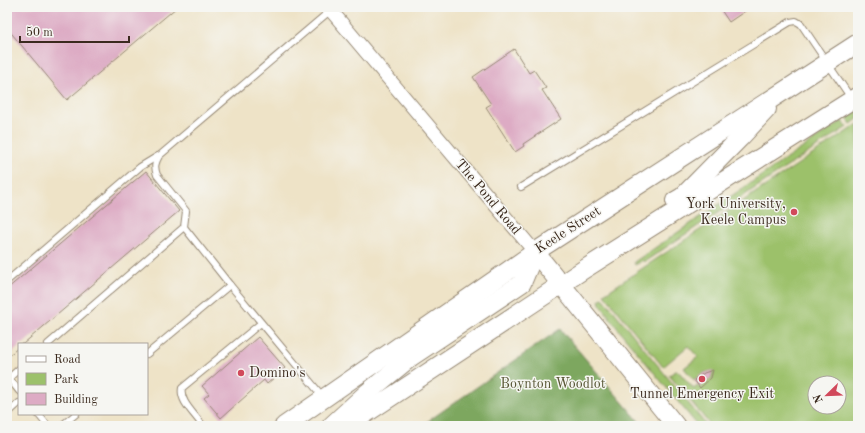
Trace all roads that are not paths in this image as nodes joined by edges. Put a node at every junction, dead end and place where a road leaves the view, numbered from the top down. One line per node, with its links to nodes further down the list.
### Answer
1 (329, 9): 6 (lane); 9 (street, The Pond Road)
2 (858, 43): 3 (main road, Keele Street)
3 (828, 62): 4 (main road, Keele Street); 5 (lane); 7 (lane)
4 (784, 91): 9 (main road, Keele Street); 12 (main road)
5 (855, 97): 12 (main road)
6 (159, 156): 8 (lane); 10 (lane)
7 (521, 188)
8 (184, 227): 11 (lane); 14 (lane)
9 (534, 252): 12 (main road, The Pond Road); 19 (main road, Keele Street); 28 (main road)
10 (7, 281)
11 (230, 285): 13 (lane); 15 (lane)
12 (561, 285): 29 (main road); 30 (main road, The Pond Road)
13 (261, 323): 19 (lane); 26 (lane)
14 (49, 343)
15 (148, 353)
16 (18, 370): 17 (lane)
17 (8, 378): 18 (lane)
18 (18, 390)
19 (324, 398): 27 (main road, Keele Street)
20 (18, 404): 21 (lane)
21 (7, 414)
22 (39, 415): 24 (lane)
23 (75, 415): 25 (lane)
24 (48, 426)
25 (61, 426)
26 (200, 426)
27 (284, 426)
28 (331, 426)
29 (347, 426)
30 (676, 426)

